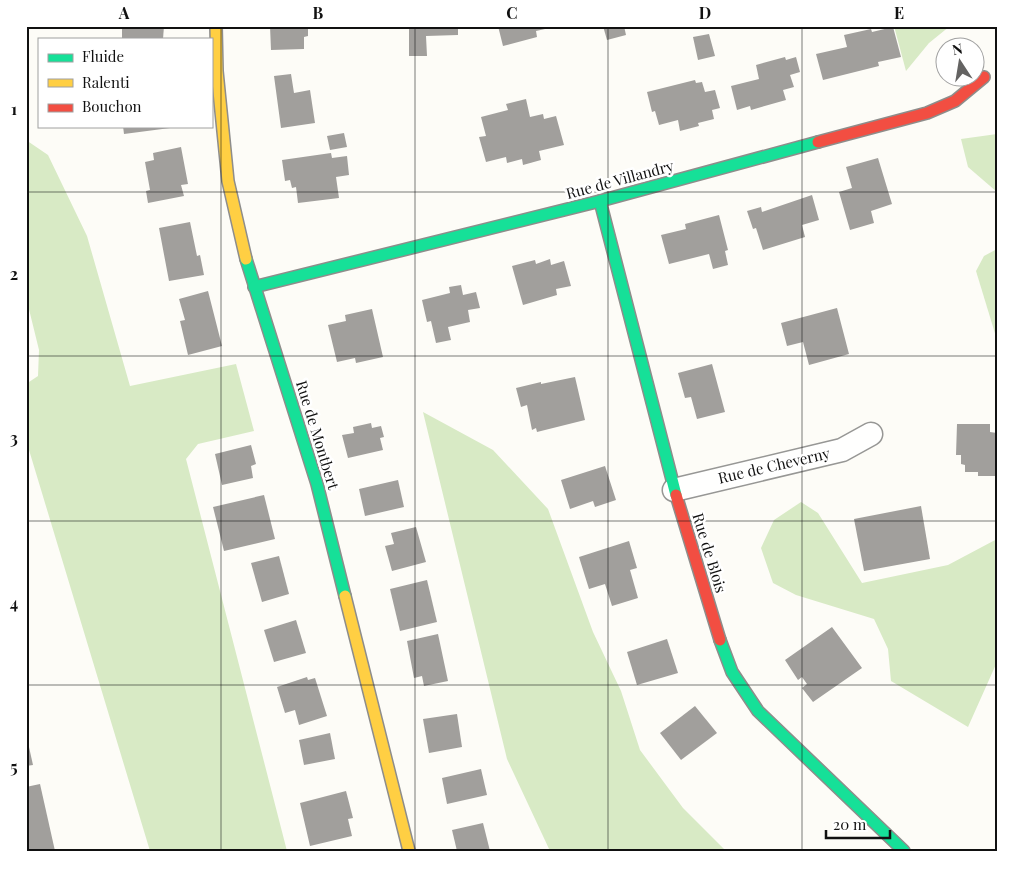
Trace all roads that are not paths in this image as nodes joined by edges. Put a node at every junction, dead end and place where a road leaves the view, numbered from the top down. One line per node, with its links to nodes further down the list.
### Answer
1 (216, 26): 4 (street, Rue de Montbert)
2 (971, 88): 3 (street, Rue de Villandry)
3 (600, 201): 4 (street, Rue de Villandry); 6 (street, Rue de Blois)
4 (254, 287): 7 (street, Rue de Montbert)
5 (871, 434): 6 (street, Rue de Cheverny)
6 (674, 490): 8 (street, Rue de Blois)
7 (410, 851)
8 (904, 851)

